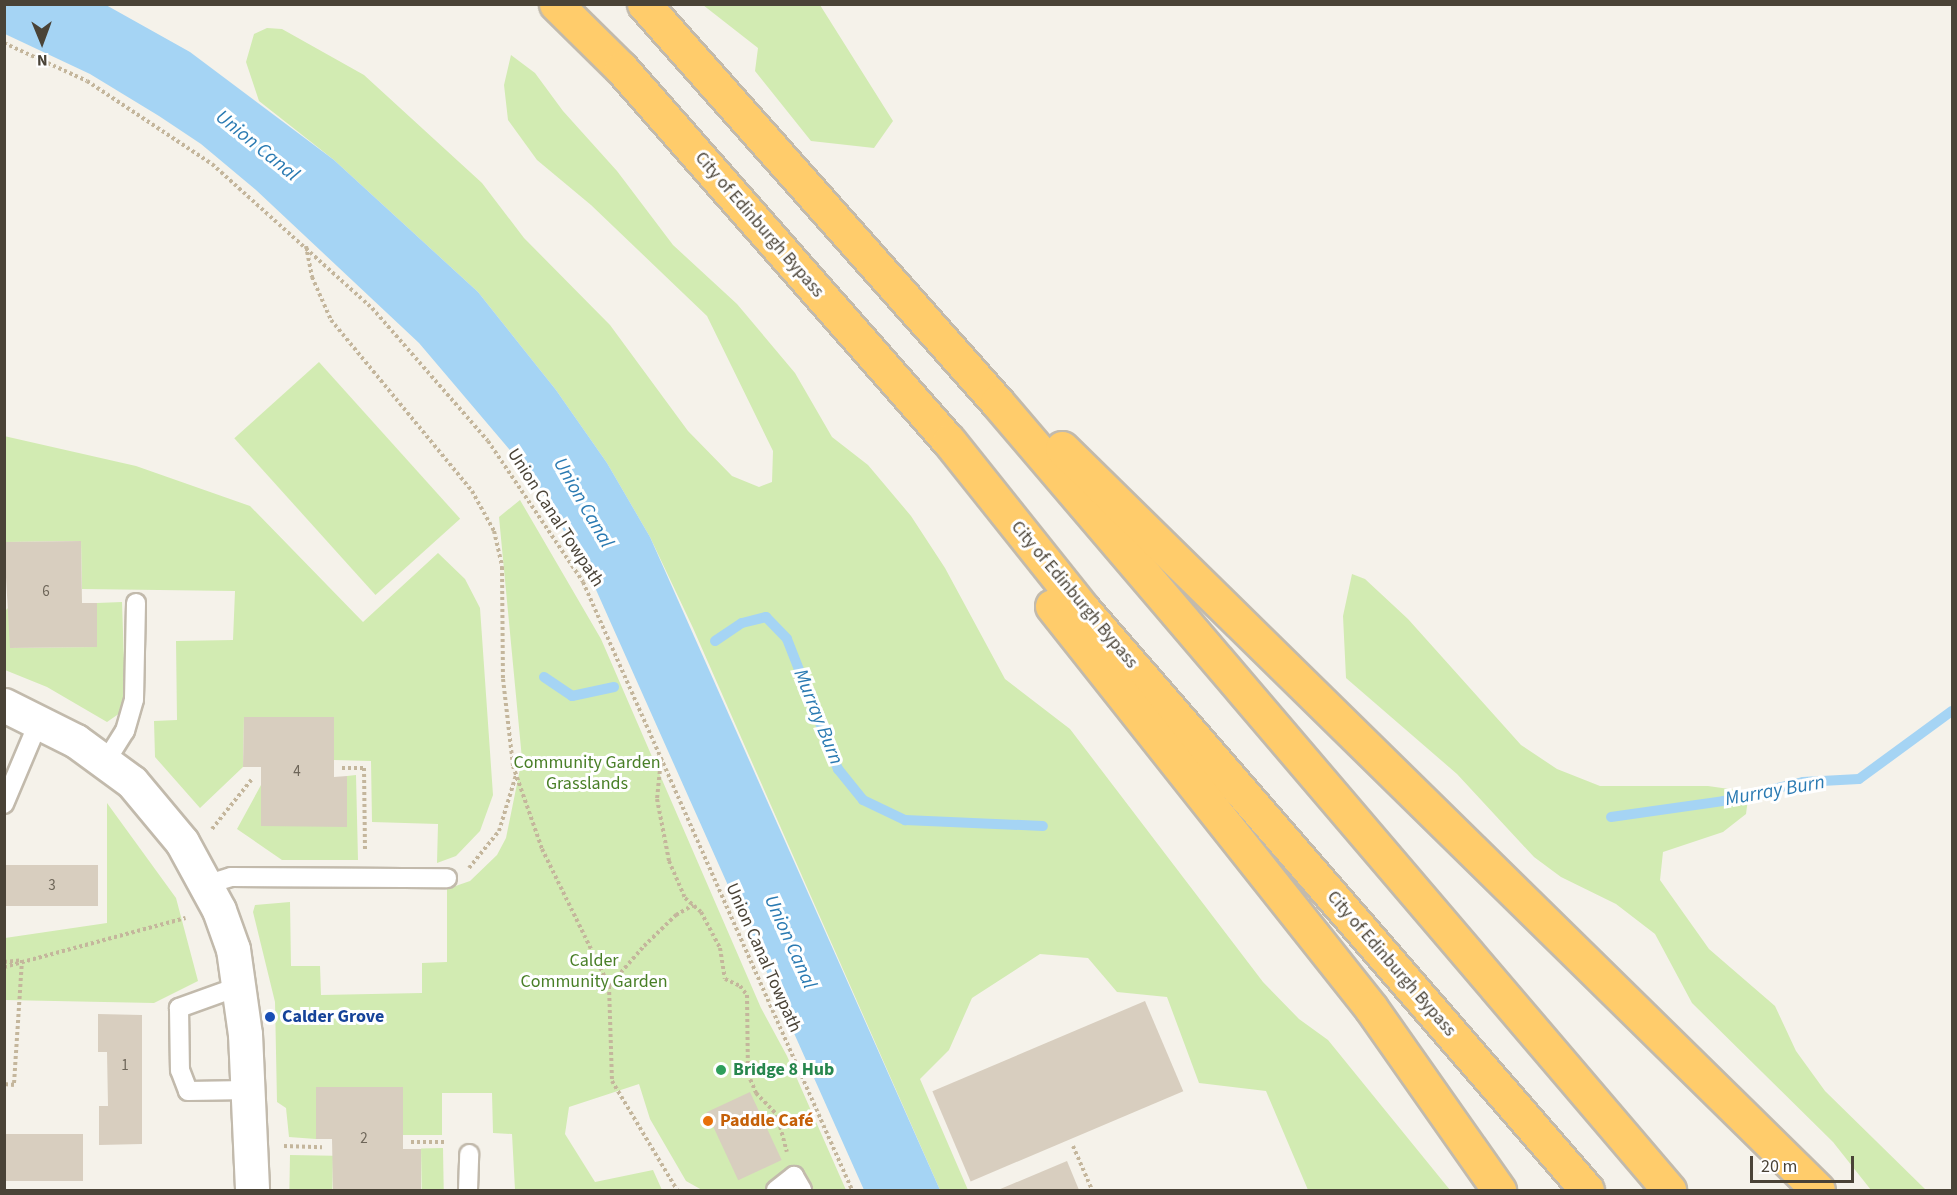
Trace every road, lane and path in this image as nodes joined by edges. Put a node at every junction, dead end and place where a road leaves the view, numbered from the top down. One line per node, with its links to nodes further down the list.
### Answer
1 (556, 4): 4 (highway, City of Edinburgh Bypass)
2 (644, 4): 6 (highway)
3 (4, 43): 5 (path, Union Canal Towpath)
4 (772, 241): 38 (highway); 39 (highway, City of Edinburgh Bypass)
5 (306, 246): 10 (path, Union Canal Towpath); 13 (path)
6 (997, 402): 40 (highway); 41 (highway)
7 (136, 603): 11 (lane)
8 (4, 705): 9 (street)
9 (39, 721): 11 (street); 15 (lane)
10 (661, 759): 20 (path); 36 (path, Union Canal Towpath)
11 (106, 761): 16 (street)
12 (342, 768): 18 (path)
13 (516, 774): 17 (path); 25 (path)
14 (252, 779): 16 (path)
15 (4, 804)
16 (182, 842): 19 (street)
17 (447, 878): 18 (lane)
18 (366, 879): 19 (lane)
19 (212, 897): 21 (path); 24 (street)
20 (693, 905): 25 (path); 31 (path)
21 (22, 960): 22 (path); 23 (path); 26 (path)
22 (4, 962)
23 (4, 967)
24 (240, 986): 27 (street); 27 (lane)
25 (609, 986): 34 (path)
26 (4, 1084)
27 (248, 1090): 32 (street)
28 (411, 1142): 30 (path)
29 (1073, 1146): 37 (path)
30 (469, 1154): 33 (lane)
31 (798, 1183): 35 (lane)
32 (252, 1191)
33 (468, 1191)
34 (678, 1191)
35 (776, 1191)
36 (852, 1191)
37 (1092, 1191)
38 (1499, 1191)
39 (1587, 1191)
40 (1669, 1191)
41 (1818, 1191)

